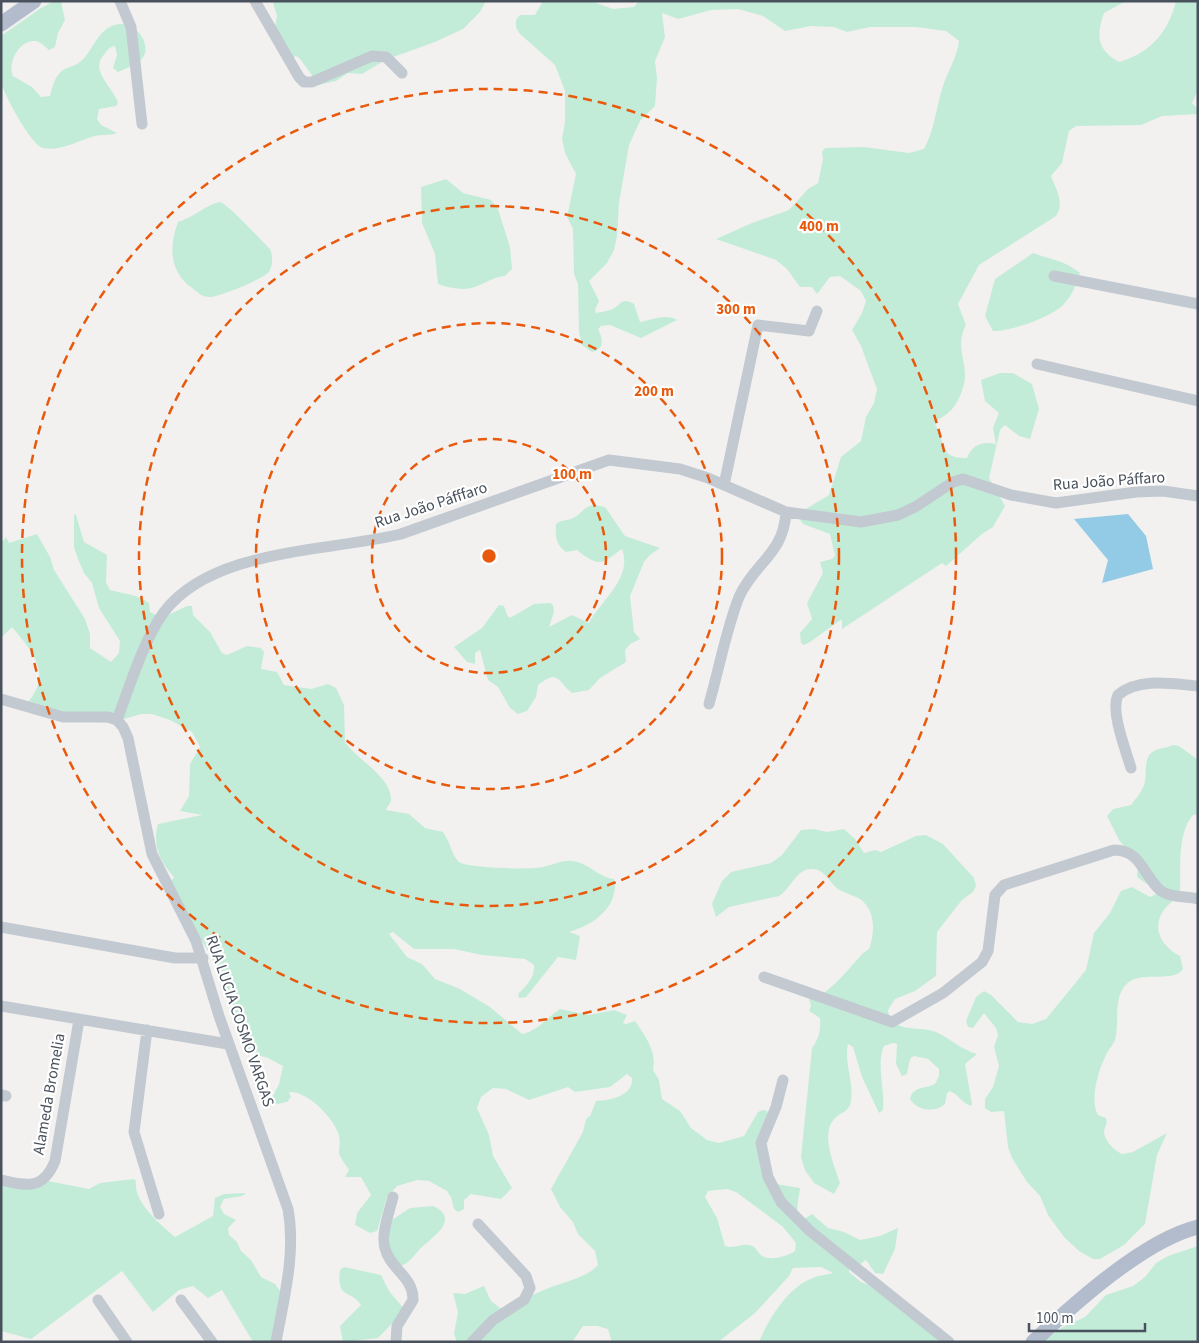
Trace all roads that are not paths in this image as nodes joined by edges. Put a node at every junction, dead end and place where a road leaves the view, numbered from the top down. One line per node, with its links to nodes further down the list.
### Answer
1 (34, 1): 4 (main road)
2 (120, 1): 6 (street)
3 (254, 1): 5 (street)
4 (1, 24)
5 (402, 73)
6 (142, 124)
7 (1054, 276): 8 (street)
8 (1198, 304)
9 (817, 312): 12 (street)
10 (1037, 364): 11 (street)
11 (1198, 401)
12 (724, 485): 14 (street, Rua João Páfffaro); 18 (street, Rua João Páfffaro)
13 (1198, 496): 14 (street, Rua João Páffaro)
14 (792, 513): 17 (street)
15 (1198, 686): 19 (street)
16 (1, 699): 18 (street)
17 (709, 704)
18 (117, 720): 22 (street, RUA LUCIA COSMO VARGAS)
19 (1130, 768)
20 (1198, 899): 23 (street)
21 (1, 927): 22 (street)
22 (203, 958): 27 (street, RUA LUCIA COSMO VARGAS)
23 (764, 977)
24 (1, 1006): 25 (street)
25 (79, 1020): 26 (street, Alameda Bromelia); 29 (street, Alameda Bromelia)
26 (147, 1030): 27 (street, Alameda Bromelia); 31 (street)
27 (228, 1044): 38 (street, RUA LUCIA COSMO VARGAS)
28 (783, 1080): 41 (street)
29 (1, 1180)
30 (393, 1197): 39 (street)
31 (159, 1214)
32 (478, 1224): 40 (street)
33 (1198, 1227): 42 (main road)
34 (98, 1300): 36 (street)
35 (181, 1300): 37 (street)
36 (127, 1342)
37 (212, 1342)
38 (276, 1342)
39 (396, 1342)
40 (472, 1342)
41 (949, 1342)
42 (1033, 1342)

